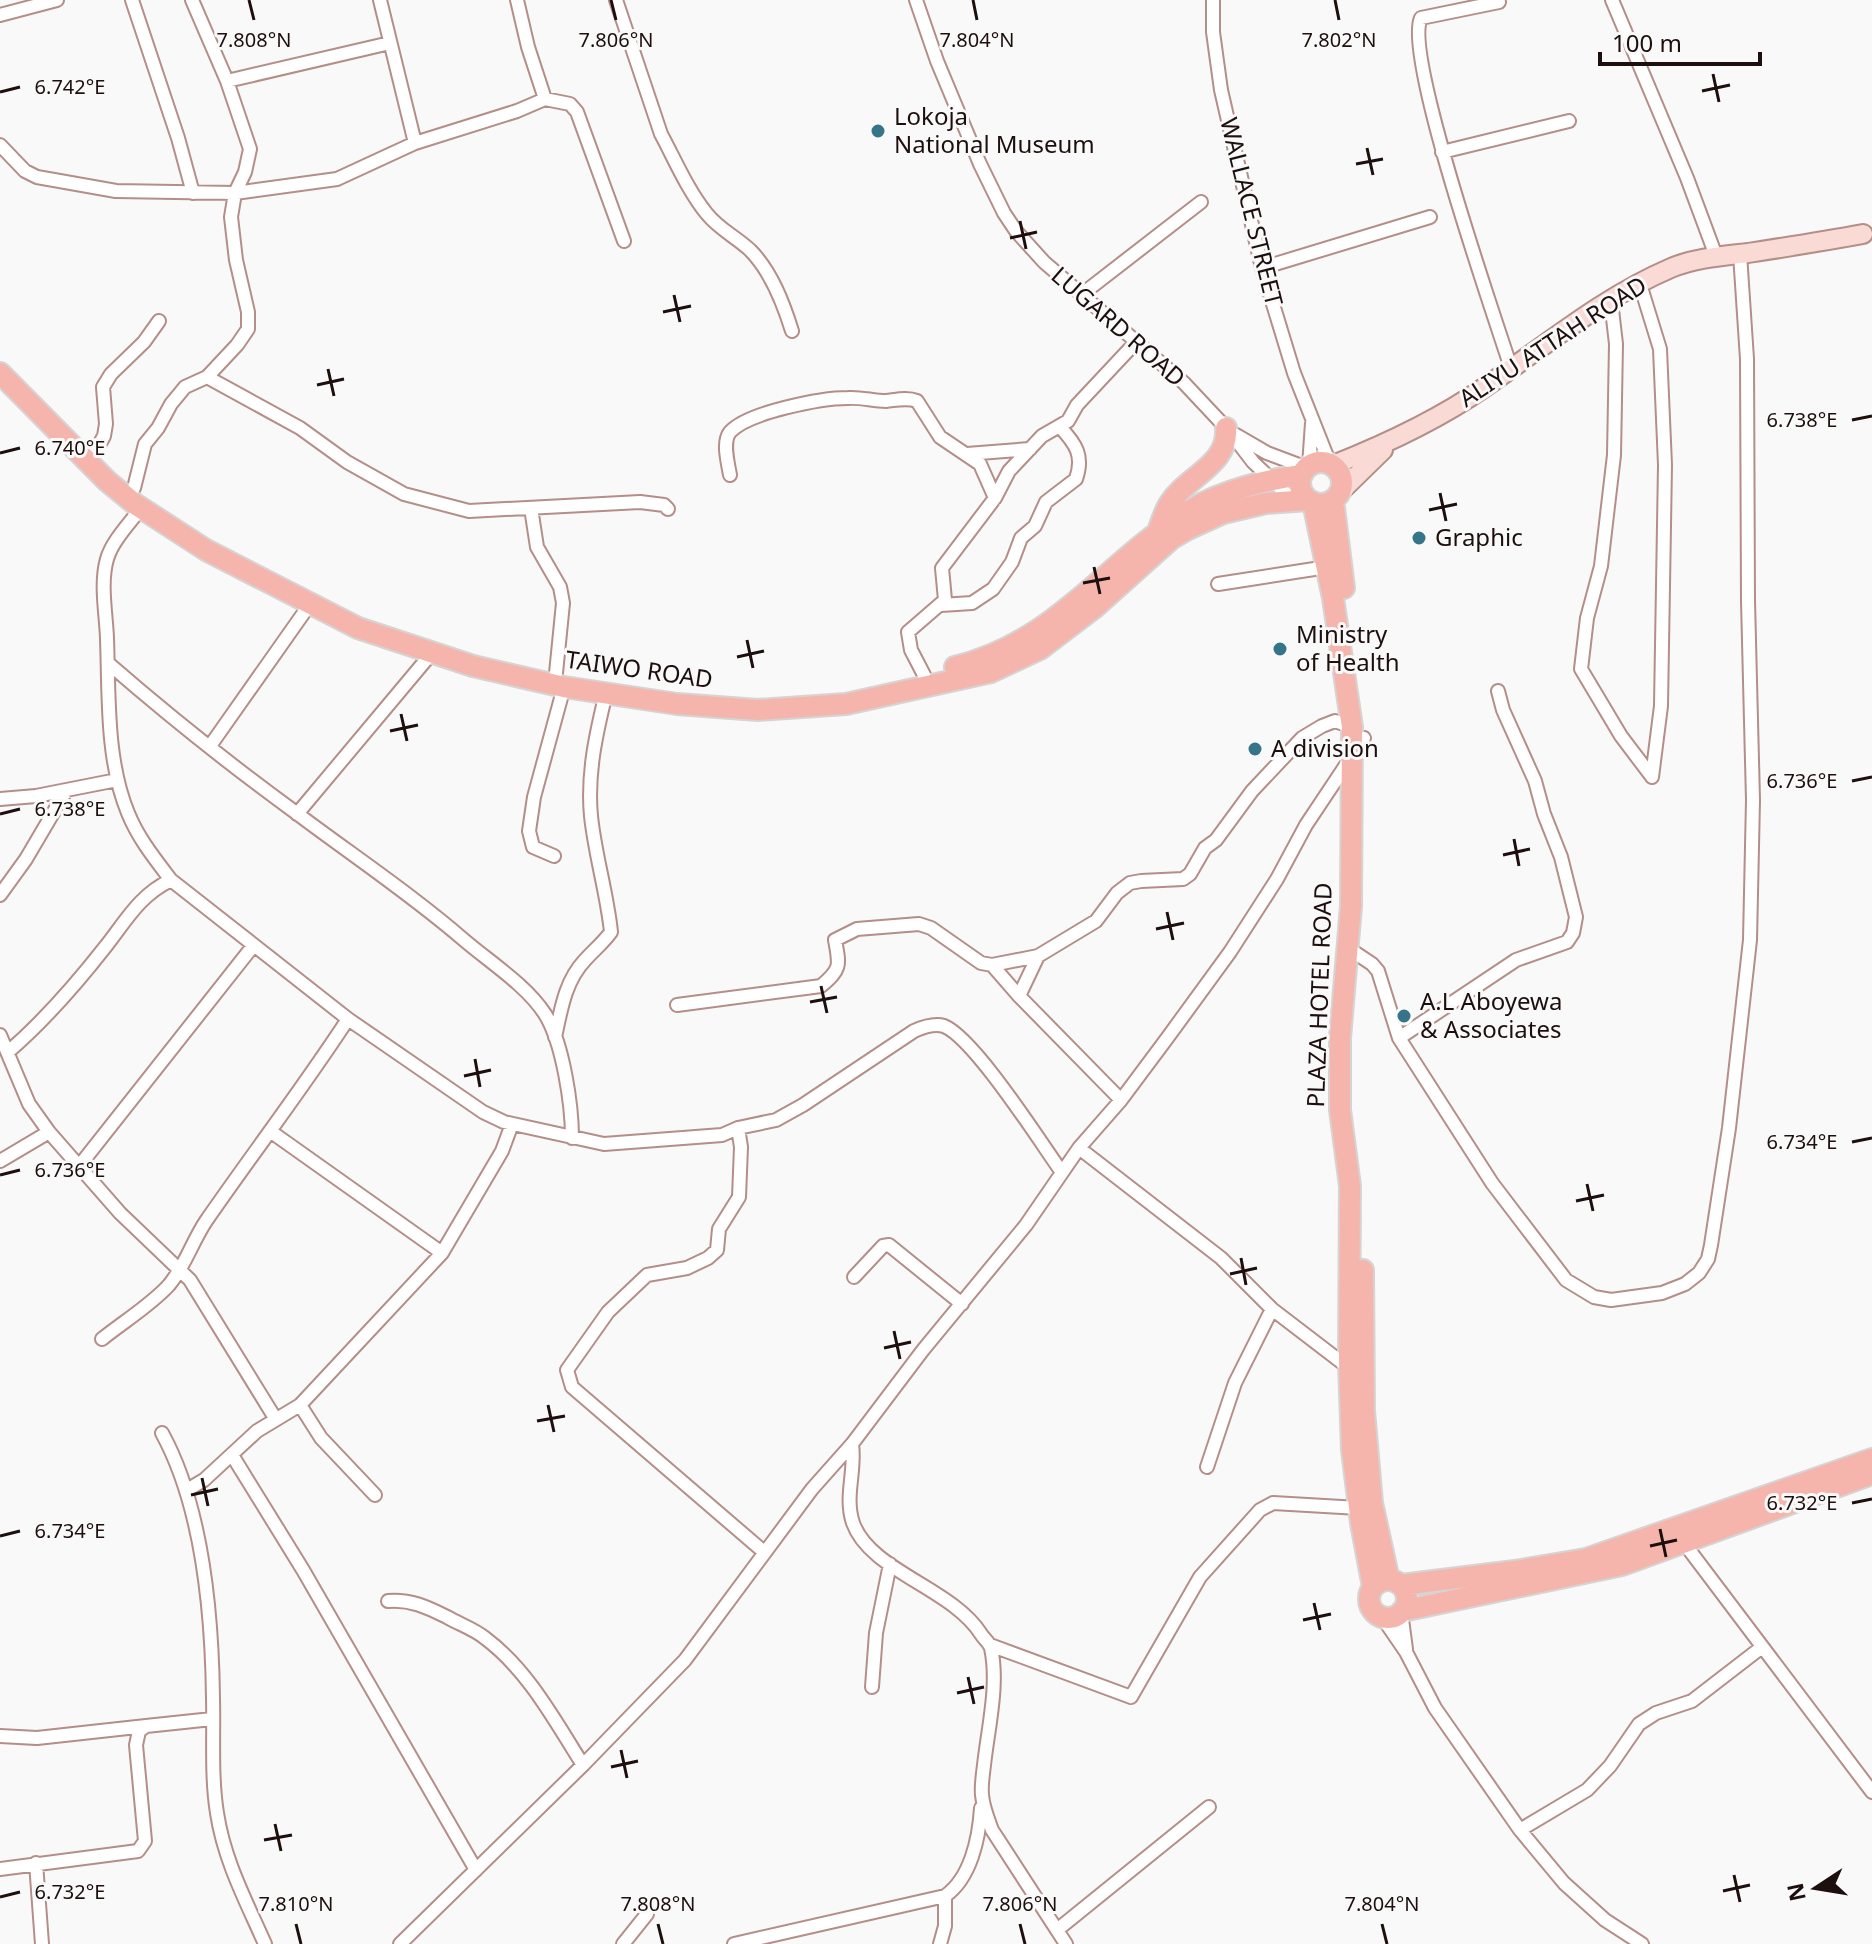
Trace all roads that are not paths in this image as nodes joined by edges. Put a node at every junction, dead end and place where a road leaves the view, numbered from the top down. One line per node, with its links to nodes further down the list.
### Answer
1 (57, 0): 11 (street)
2 (132, 0): 19 (street)
3 (192, 0): 13 (street)
4 (380, 0): 12 (street)
5 (517, 0): 14 (street)
6 (616, 0): 32 (street)
7 (916, 0): 29 (street, LUGARD ROAD)
8 (1213, 0): 27 (street, WALLACE STREET)
9 (1612, 0): 26 (street)
10 (1499, 2): 18 (street)
11 (0, 15)
12 (390, 43): 13 (street); 16 (street)
13 (227, 81): 20 (street)
14 (545, 99): 16 (street); 24 (street)
15 (1569, 121): 18 (street)
16 (415, 143): 20 (street)
17 (0, 145): 19 (street)
18 (1442, 152): 35 (street)
19 (193, 193): 20 (street)
20 (235, 193): 37 (street)
21 (1201, 202): 29 (street)
22 (1430, 217): 27 (street)
23 (1869, 233): 25 (street, ALIYU ATTAH ROAD)
24 (624, 241)
25 (1740, 254): 26 (street, ALIYU ATTAH ROAD); 84 (street)
26 (1716, 256): 28 (street, ALIYU ATTAH ROAD)
27 (1262, 268): 38 (street, WALLACE STREET)
28 (1640, 284): 30 (street, ALIYU ATTAH ROAD); 30 (street)
29 (1081, 295): 33 (street, LUGARD ROAD)
30 (1611, 301): 35 (street, ALIYU ATTAH ROAD)
31 (159, 321): 43 (street)
32 (792, 331)
33 (1136, 342): 39 (street); 40 (street, LUGARD ROAD)
34 (0, 360): 43 (main road, TAIWO ROAD)
35 (1511, 368): 41 (street, ALIYU ATTAH ROAD)
36 (0, 373): 51 (main road, TAIWO ROAD)
37 (207, 377): 48 (street); 52 (street)
38 (1312, 420): 45 (street, WALLACE STREET); 45 (street)
39 (1060, 427): 42 (street); 58 (street)
40 (1228, 430): 45 (street); 47 (street); 54 (main road)
41 (1391, 442): 45 (street); 50 (street)
42 (1030, 449): 44 (street); 49 (street)
43 (94, 454): 48 (main road, TAIWO ROAD)
44 (967, 454): 46 (street); 49 (street)
45 (1316, 468): 47 (main road, TAIWO ROAD); 50 (main road); 50 (main road)
46 (730, 475)
47 (1273, 479): 50 (street); 54 (main road, TAIWO ROAD)
48 (134, 488): 62 (main road, TAIWO ROAD)
49 (995, 498): 58 (street)
50 (1318, 499): 55 (main road, PLAZA HOTEL ROAD); 64 (main road, TAIWO ROAD); 65 (main road, PLAZA HOTEL ROAD)
51 (141, 508): 57 (main road, TAIWO ROAD); 60 (street)
52 (531, 508): 53 (street); 62 (street)
53 (668, 509)
54 (1157, 534): 61 (main road, TAIWO ROAD)
55 (1327, 567): 56 (street); 65 (main road, PLAZA HOTEL ROAD)
56 (1218, 584)
57 (310, 604): 59 (main road, TAIWO ROAD); 66 (street)
58 (941, 605): 61 (street)
59 (431, 654): 62 (main road, TAIWO ROAD); 71 (street)
60 (108, 663): 66 (street); 68 (street)
61 (924, 675): 62 (main road, TAIWO ROAD)
62 (560, 680): 64 (main road, TAIWO ROAD); 72 (street)
63 (1498, 691): 84 (street)
64 (606, 693): 83 (street)
65 (1358, 732): 67 (main road, PLAZA HOTEL ROAD); 76 (main road, PLAZA HOTEL ROAD); 77 (street)
66 (210, 746): 71 (street)
67 (1350, 758): 86 (street); 102 (main road, PLAZA HOTEL ROAD)
68 (117, 780): 69 (street); 73 (street)
69 (66, 791): 70 (street); 74 (street)
70 (0, 799)
71 (297, 814): 83 (street)
72 (554, 856)
73 (171, 880): 75 (street); 85 (street)
74 (0, 895)
75 (253, 946): 81 (street); 94 (street)
76 (1354, 952): 84 (street); 117 (main road, PLAZA HOTEL ROAD)
77 (1038, 956): 78 (street); 79 (street)
78 (992, 965): 79 (street); 80 (street)
79 (1019, 996): 86 (street)
80 (677, 1005)
81 (348, 1019): 87 (street); 89 (street)
82 (0, 1035): 85 (street)
83 (555, 1037): 91 (street)
84 (1399, 1038)
85 (8, 1052): 90 (street)
86 (1121, 1100): 92 (street)
87 (512, 1124): 91 (street); 96 (street)
88 (738, 1128): 91 (street); 95 (street); 115 (street)
89 (270, 1131): 96 (street); 97 (street)
90 (49, 1132): 93 (street); 94 (street)
91 (572, 1138)
92 (1079, 1148): 95 (street); 100 (street)
93 (0, 1161)
94 (80, 1165): 97 (street)
95 (1061, 1171): 99 (street)
96 (442, 1253): 103 (street)
97 (181, 1271): 101 (street); 104 (street)
98 (854, 1277): 99 (street)
99 (962, 1304): 106 (street)
100 (1272, 1309): 102 (street); 109 (street)
101 (102, 1339)
102 (1349, 1368): 113 (main road, PLAZA HOTEL ROAD)
103 (300, 1405): 104 (street); 112 (street)
104 (275, 1418): 107 (street)
105 (162, 1433): 111 (street)
106 (852, 1444): 115 (street); 116 (street)
107 (232, 1455): 111 (street); 135 (street)
108 (1872, 1459): 114 (main road)
109 (1207, 1467)
110 (1872, 1474): 114 (main road)
111 (187, 1490): 124 (street)
112 (375, 1495)
113 (1359, 1508): 117 (main road, PLAZA HOTEL ROAD); 120 (street)
114 (1679, 1534): 117 (main road); 119 (main road); 121 (street)
115 (764, 1552): 127 (street)
116 (890, 1564): 120 (street); 123 (street)
117 (1388, 1584): 119 (main road); 119 (main road)
118 (388, 1601): 127 (street)
119 (1395, 1613): 122 (street); 122 (street)
120 (990, 1645): 132 (street)
121 (1762, 1647): 128 (street); 131 (street)
122 (1406, 1652): 131 (street)
123 (872, 1687)
124 (212, 1719): 125 (street); 140 (street)
125 (146, 1726): 126 (street); 133 (street)
126 (0, 1736)
127 (583, 1765): 135 (street)
128 (1868, 1776): 129 (street)
129 (1872, 1792)
130 (1209, 1807): 138 (street)
131 (1520, 1830): 146 (street)
132 (986, 1831): 136 (street); 138 (street)
133 (36, 1863): 134 (street); 139 (street)
134 (1, 1869)
135 (476, 1870): 141 (street)
136 (945, 1896): 143 (street); 144 (street)
137 (647, 1914): 142 (street)
138 (1057, 1930): 145 (street)
139 (42, 1944)
140 (265, 1944)
141 (400, 1944)
142 (623, 1944)
143 (734, 1944)
144 (940, 1944)
145 (1066, 1944)
146 (1642, 1944)

